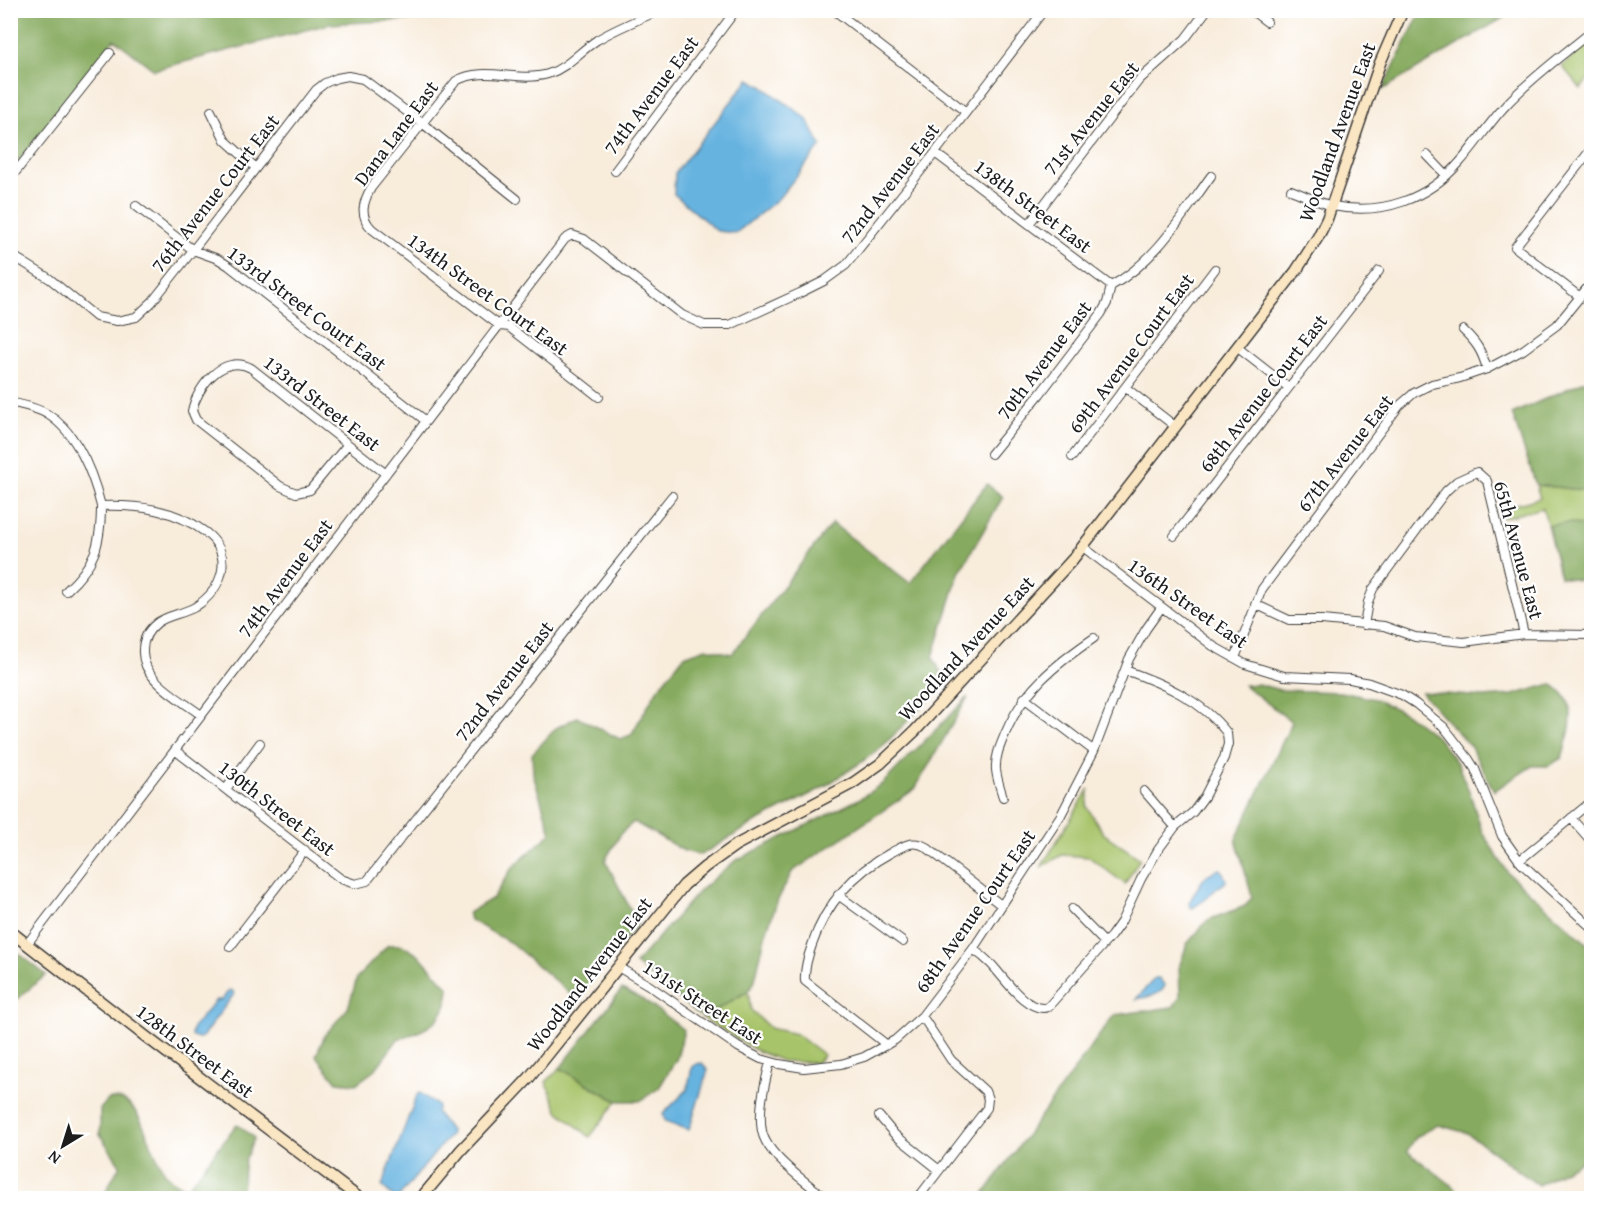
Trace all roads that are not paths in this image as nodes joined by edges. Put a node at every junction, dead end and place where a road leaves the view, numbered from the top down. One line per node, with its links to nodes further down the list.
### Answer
1 (660, 10): 13 (street, Dana Lane East)
2 (834, 10): 12 (street)
3 (1044, 10): 12 (street, 72nd Avenue East)
4 (1207, 10): 27 (street, 71st Avenue East)
5 (1251, 10): 8 (street)
6 (1403, 10): 25 (street, Woodland Avenue East)
7 (731, 12): 18 (street, 74th Avenue East)
8 (1267, 22)
9 (1592, 31): 19 (street)
10 (110, 53): 21 (street)
11 (211, 111): 17 (street)
12 (966, 112): 15 (street, 72nd Avenue East)
13 (422, 123): 17 (street, 76th Avenue Court East); 23 (street); 26 (street, Dana Lane East)
14 (1592, 147): 35 (street)
15 (935, 153): 27 (street, 138th Street East); 28 (street, 72nd Avenue East)
16 (1427, 155): 19 (street)
17 (256, 168): 29 (street, 76th Avenue Court East)
18 (615, 171)
19 (1446, 175): 25 (street)
20 (1212, 176): 34 (street, 70th Avenue East)
21 (10, 179)
22 (1291, 190): 25 (street)
23 (517, 199)
24 (136, 206): 29 (street, 133rd Street Court East)
25 (1331, 206): 38 (street, Woodland Avenue East)
26 (364, 213): 36 (street, 134th Street Court East)
27 (1029, 224): 34 (street, 138th Street East)
28 (572, 235): 36 (street, 74th Avenue East)
29 (193, 250): 30 (street, 76th Avenue Court East); 44 (street, 133rd Street Court East)
30 (10, 254)
31 (1215, 269): 41 (street, 69th Avenue Court East)
32 (1379, 271): 40 (street, 68th Avenue Court East)
33 (1592, 282): 35 (street, 67th Avenue East)
34 (1111, 286): 47 (street, 70th Avenue East)
35 (1580, 297): 39 (street, 67th Avenue East)
36 (500, 326): 42 (street, 134th Street Court East); 44 (street, 74th Avenue East)
37 (1463, 330): 39 (street)
38 (1238, 348): 40 (street); 45 (street, Woodland Avenue East)
39 (1486, 369): 55 (street, 67th Avenue East)
40 (1288, 387): 52 (street, 68th Avenue Court East)
41 (1126, 388): 45 (street); 48 (street, 69th Avenue Court East)
42 (598, 397)
43 (10, 402): 51 (street)
44 (426, 421): 49 (street, 74th Avenue East)
45 (1176, 427): 53 (street, Woodland Avenue East)
46 (348, 444): 46 (street, 133rd Street East); 49 (street, 133rd Street East)
47 (991, 454)
48 (1072, 457)
49 (386, 474): 64 (street, 74th Avenue East)
50 (672, 496): 77 (street, 72nd Avenue East)
51 (101, 506): 54 (street); 64 (street)
52 (1174, 536)
53 (1083, 547): 56 (street, 136th Street East); 88 (street, Woodland Avenue East)
54 (66, 591)
55 (1255, 604): 57 (street); 61 (street, 67th Avenue East)
56 (1161, 608): 61 (street, 136th Street East); 62 (street, 68th Avenue Court East)
57 (1365, 624): 58 (street); 58 (street, 65th Avenue East)
58 (1524, 634): 59 (street)
59 (1592, 635)
60 (1094, 638): 63 (street)
61 (1235, 658): 76 (street, 136th Street East)
62 (1125, 670): 67 (street, 68th Avenue Court East); 73 (street)
63 (1024, 698): 67 (street); 70 (street)
64 (201, 715): 66 (street, 74th Avenue East)
65 (260, 743): 68 (street)
66 (176, 751): 68 (street, 130th Street East); 85 (street, 74th Avenue East)
67 (1094, 752): 79 (street, 68th Avenue Court East)
68 (226, 789): 75 (street, 130th Street East)
69 (1144, 790): 73 (street)
70 (1003, 797)
71 (1592, 801): 72 (street)
72 (1571, 818): 74 (street); 76 (street)
73 (1175, 827): 84 (street)
74 (1592, 842)
75 (305, 850): 77 (street, 130th Street East); 86 (street)
76 (1519, 861): 81 (street, 136th Street East)
77 (360, 884)
78 (838, 895): 79 (street); 83 (street); 90 (street)
79 (1001, 905): 87 (street, 68th Avenue Court East)
80 (1072, 909): 84 (street)
81 (1592, 928)
82 (10, 931): 85 (street, 128th Street East)
83 (903, 942)
84 (1106, 943): 87 (street)
85 (27, 944): 94 (street, 128th Street East)
86 (230, 947)
87 (973, 949): 89 (street, 68th Avenue Court East)
88 (618, 967): 91 (street, 131st Street East); 95 (street, Woodland Avenue East)
89 (922, 1016): 90 (street, 68th Avenue Court East); 93 (street)
90 (887, 1045): 91 (street, 68th Avenue Court East)
91 (770, 1062): 96 (street)
92 (879, 1116): 93 (street)
93 (938, 1169): 97 (street)
94 (358, 1198)
95 (421, 1198)
96 (826, 1198)
97 (918, 1198)

